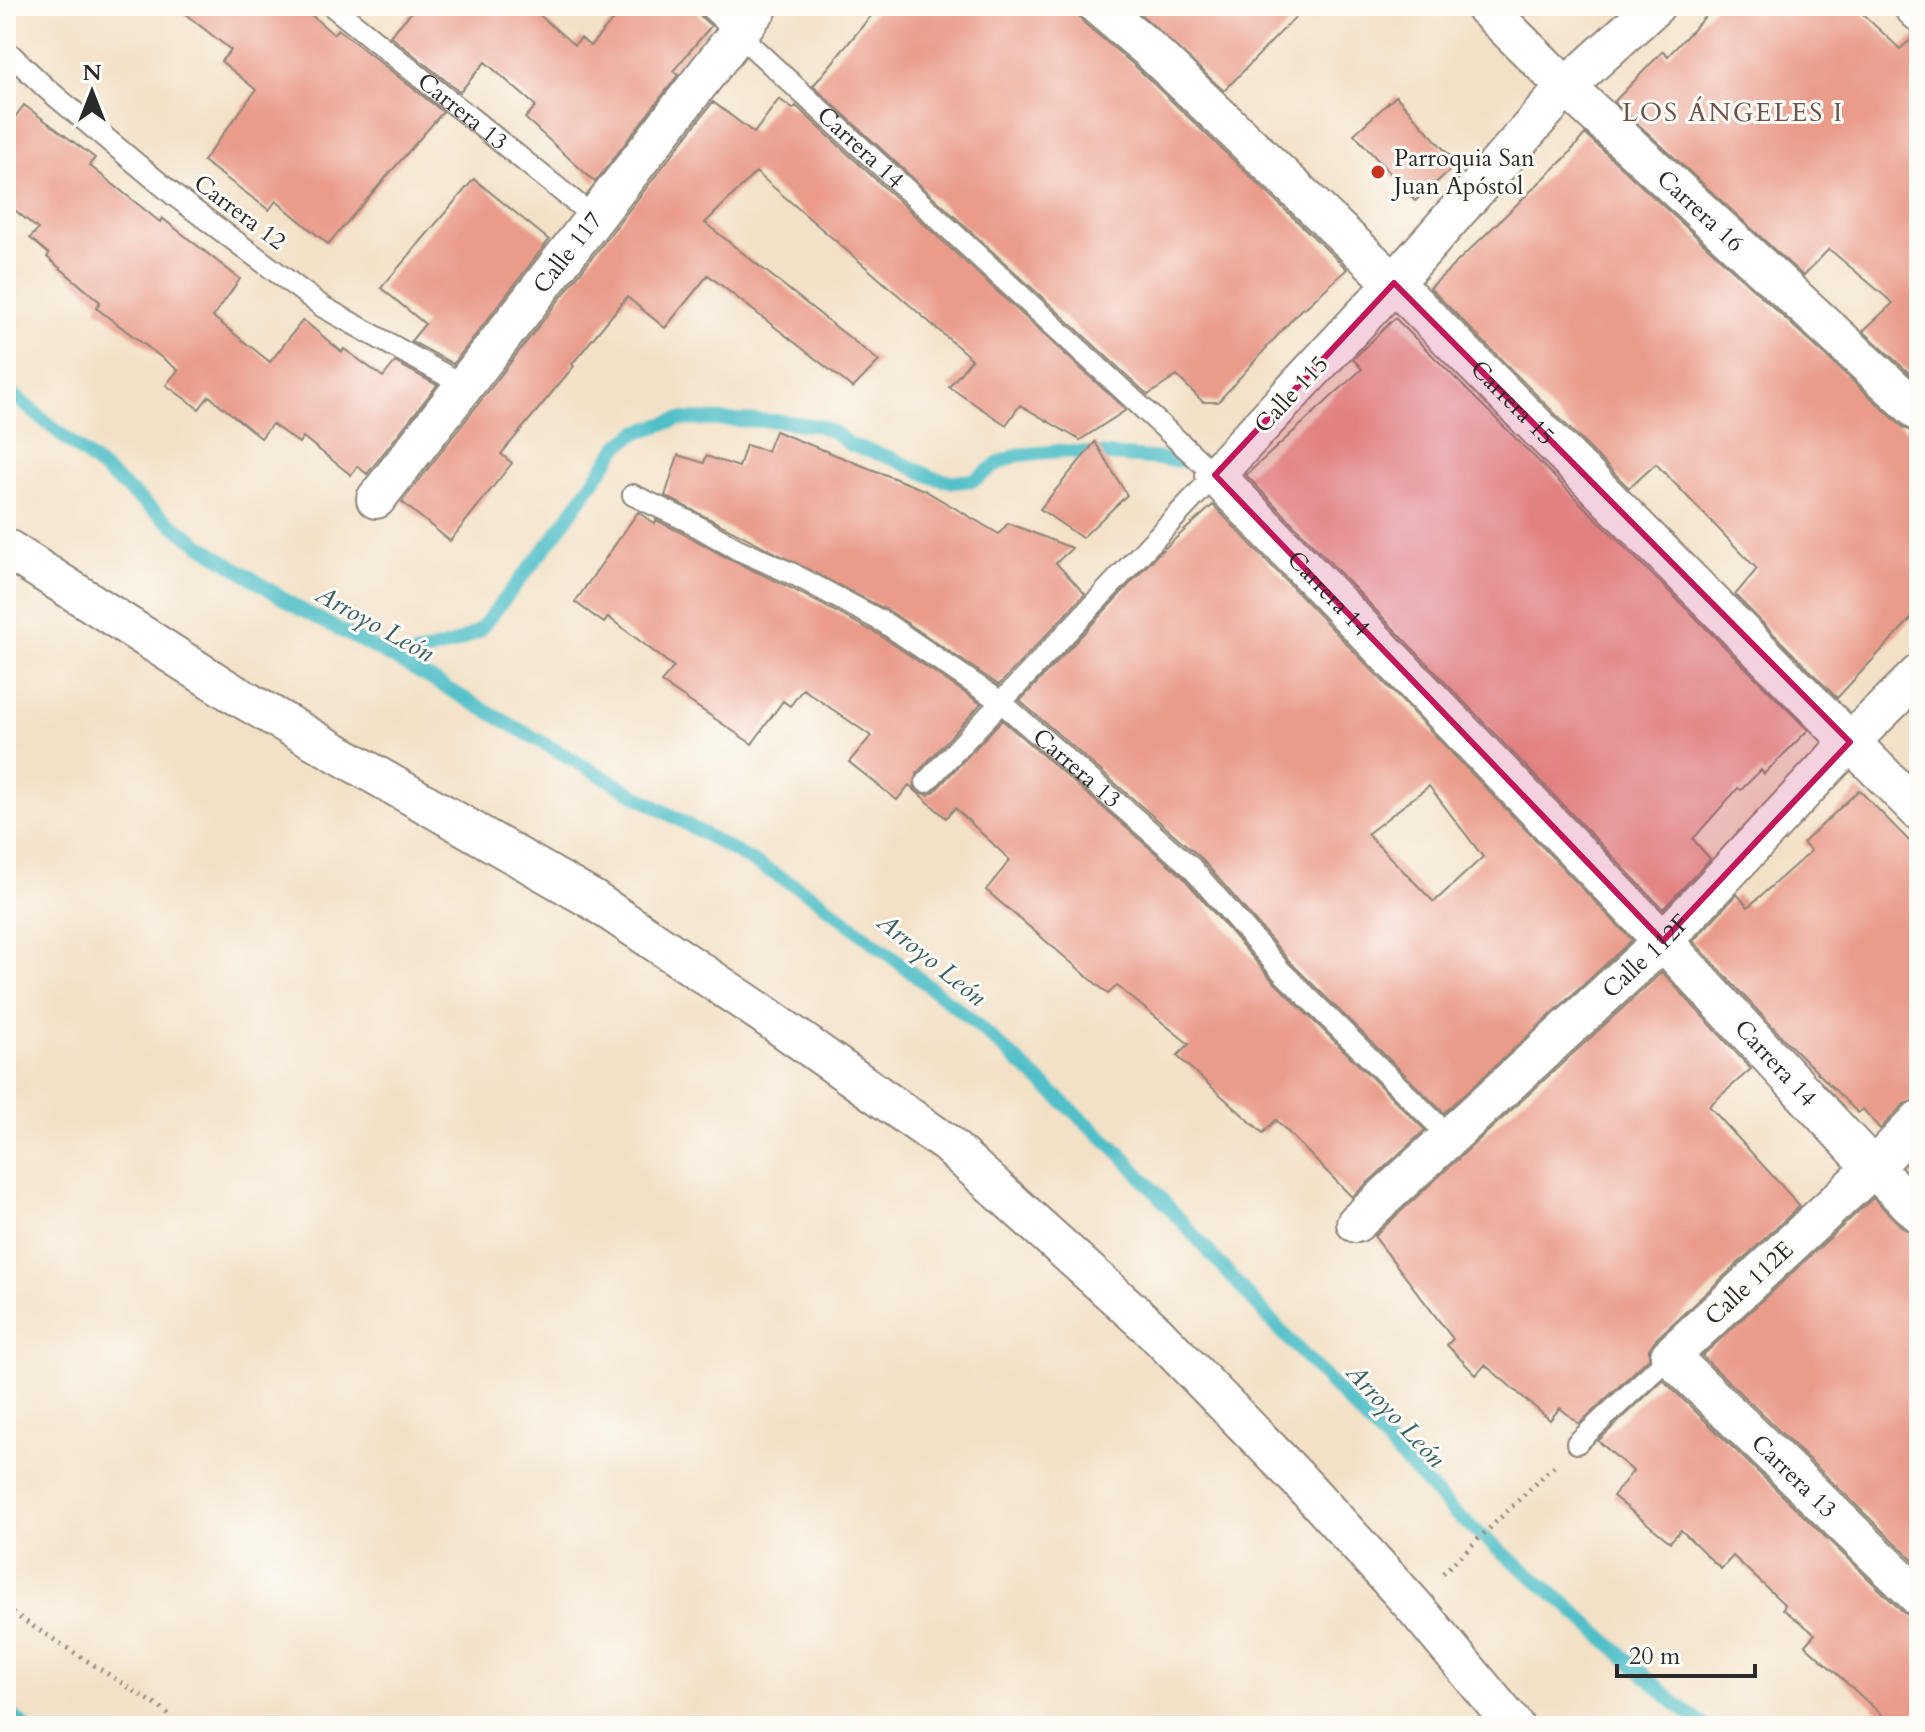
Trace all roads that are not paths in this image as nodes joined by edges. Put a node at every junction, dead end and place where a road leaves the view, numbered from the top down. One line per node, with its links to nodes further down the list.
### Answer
1 (332, 6): 11 (lane, Carrera 13)
2 (708, 6): 8 (lane, Carrera 14)
3 (1098, 6): 12 (street, Carrera 15)
4 (1484, 6): 10 (street, Carrera 16)
5 (1655, 6): 10 (street, Calle 115)
6 (1913, 6): 7 (street)
7 (1919, 12)
8 (749, 19): 11 (street, Calle 117); 15 (lane, Carrera 14)
9 (6, 50): 13 (lane, Carrera 12)
10 (1566, 87): 12 (street, Calle 115); 14 (street, Carrera 16)
11 (595, 218): 13 (street, Calle 117)
12 (1394, 283): 15 (street, Calle 115); 21 (street, Carrera 15)
13 (465, 386): 17 (street, Calle 117)
14 (1919, 412)
15 (1215, 475): 20 (lane, Calle 115); 24 (street, Carrera 14)
16 (633, 495): 20 (lane, Carrera 13)
17 (376, 499)
18 (6, 548): 33 (street)
19 (1919, 674): 21 (street, Calle 112F)
20 (1001, 702): 22 (lane, Calle 115); 26 (lane, Carrera 13)
21 (1850, 742): 23 (street, Carrera 15); 24 (street, Calle 112F)
22 (926, 782)
23 (1919, 811)
24 (1663, 941): 26 (street, Calle 112F); 27 (street, Carrera 14)
25 (1919, 1120): 27 (street, Calle 112E)
26 (1449, 1136): 29 (street, Calle 112F)
27 (1873, 1168): 28 (street, Carrera 14); 30 (street, Calle 112E)
28 (1919, 1213)
29 (1356, 1223)
30 (1670, 1356): 31 (lane, Calle 112E); 32 (street, Carrera 13)
31 (1577, 1443)
32 (1919, 1597)
33 (1514, 1726)

